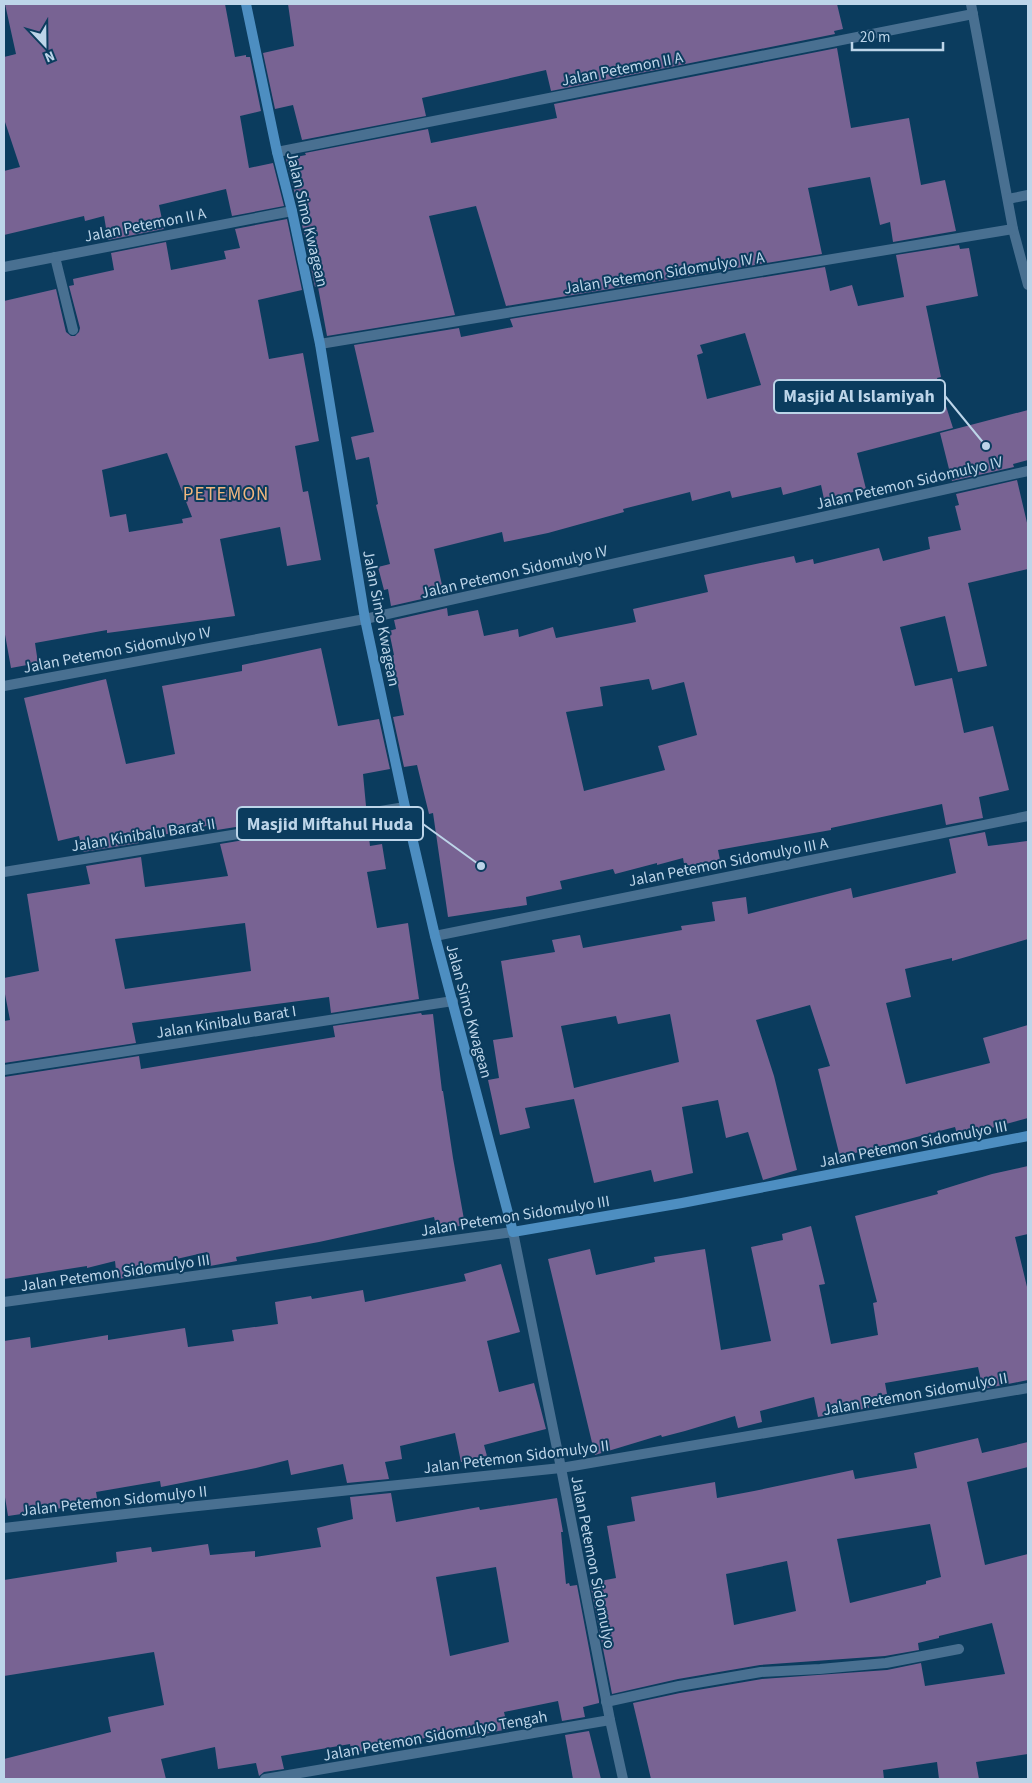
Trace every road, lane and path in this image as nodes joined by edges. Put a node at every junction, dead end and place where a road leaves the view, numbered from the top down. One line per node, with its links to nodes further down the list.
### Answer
1 (246, 4): 3 (street, Jalan Simo Kwagean)
2 (972, 9): 3 (street, Jalan Petemon II A); 5 (street)
3 (277, 152): 6 (street, Jalan Simo Kwagean)
4 (1028, 195): 5 (street)
5 (1008, 199): 7 (street)
6 (292, 210): 8 (street, Jalan Petemon II A); 12 (street, Jalan Simo Kwagean)
7 (1013, 229): 10 (street); 12 (street, Jalan Petemon Sidomulyo IV A)
8 (55, 257): 9 (street, Jalan Petemon II A); 11 (street)
9 (4, 267)
10 (1028, 285)
11 (73, 330)
12 (320, 344): 14 (street, Jalan Simo Kwagean)
13 (1028, 471): 14 (street, Jalan Petemon Sidomulyo IV)
14 (365, 619): 15 (street, Jalan Petemon Sidomulyo IV); 16 (street, Jalan Simo Kwagean)
15 (4, 686)
16 (405, 807): 18 (street, Jalan Kinibalu Barat II); 19 (street, Jalan Simo Kwagean)
17 (1028, 816): 19 (street, Jalan Petemon Sidomulyo III A)
18 (4, 872)
19 (434, 936): 20 (street, Jalan Simo Kwagean)
20 (453, 1001): 21 (street, Jalan Kinibalu Barat I); 23 (street, Jalan Simo Kwagean)
21 (4, 1070)
22 (1028, 1136): 23 (street, Jalan Petemon Sidomulyo III)
23 (513, 1232): 24 (street, Jalan Petemon Sidomulyo III); 26 (street, Jalan Petemon Sidomulyo)
24 (4, 1302)
25 (1028, 1388): 26 (street, Jalan Petemon Sidomulyo II)
26 (561, 1468): 27 (street, Jalan Petemon Sidomulyo II); 29 (street, Jalan Petemon Sidomulyo)
27 (4, 1528)
28 (959, 1649): 29 (street)
29 (606, 1702): 30 (street, Jalan Petemon Sidomulyo)
30 (610, 1720): 31 (street, Jalan Petemon Sidomulyo Tengah); 32 (street, Jalan Petemon Sidomulyo)
31 (265, 1779)
32 (623, 1779)

